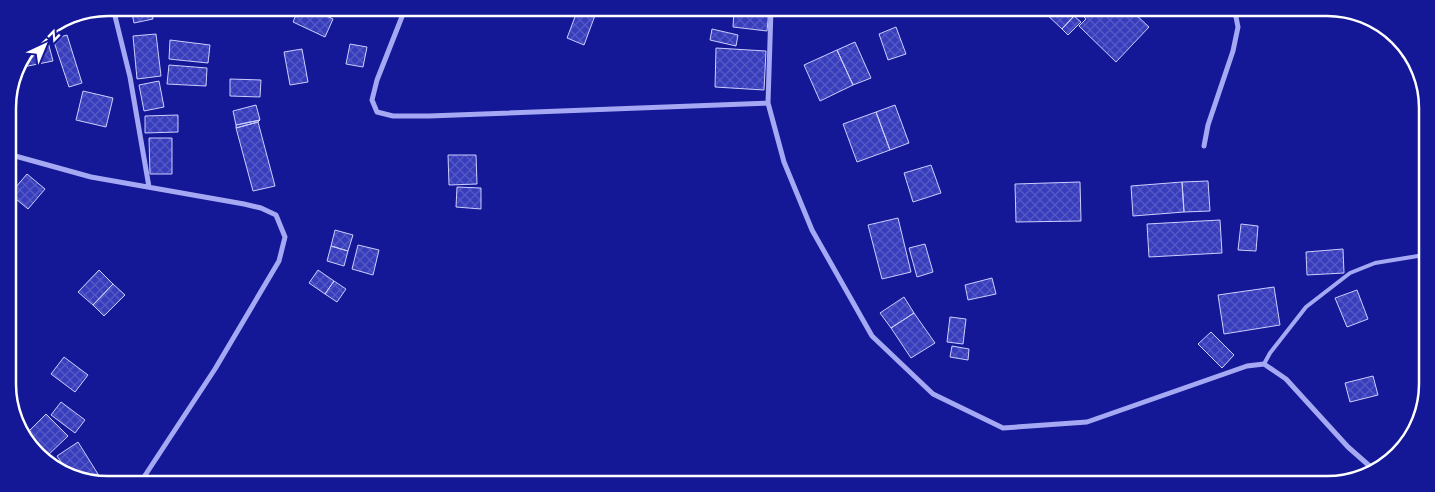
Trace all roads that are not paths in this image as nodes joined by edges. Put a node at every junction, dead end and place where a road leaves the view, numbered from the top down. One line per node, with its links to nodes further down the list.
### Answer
1 (116, 16): 8 (street)
2 (402, 16): 5 (street)
3 (771, 16): 5 (street)
4 (1236, 16): 6 (street)
5 (768, 103): 10 (street)
6 (1204, 146)
7 (16, 158): 8 (street)
8 (149, 187): 12 (street)
9 (1419, 256): 10 (lane)
10 (1264, 364): 11 (street)
11 (1369, 465)
12 (145, 476)

